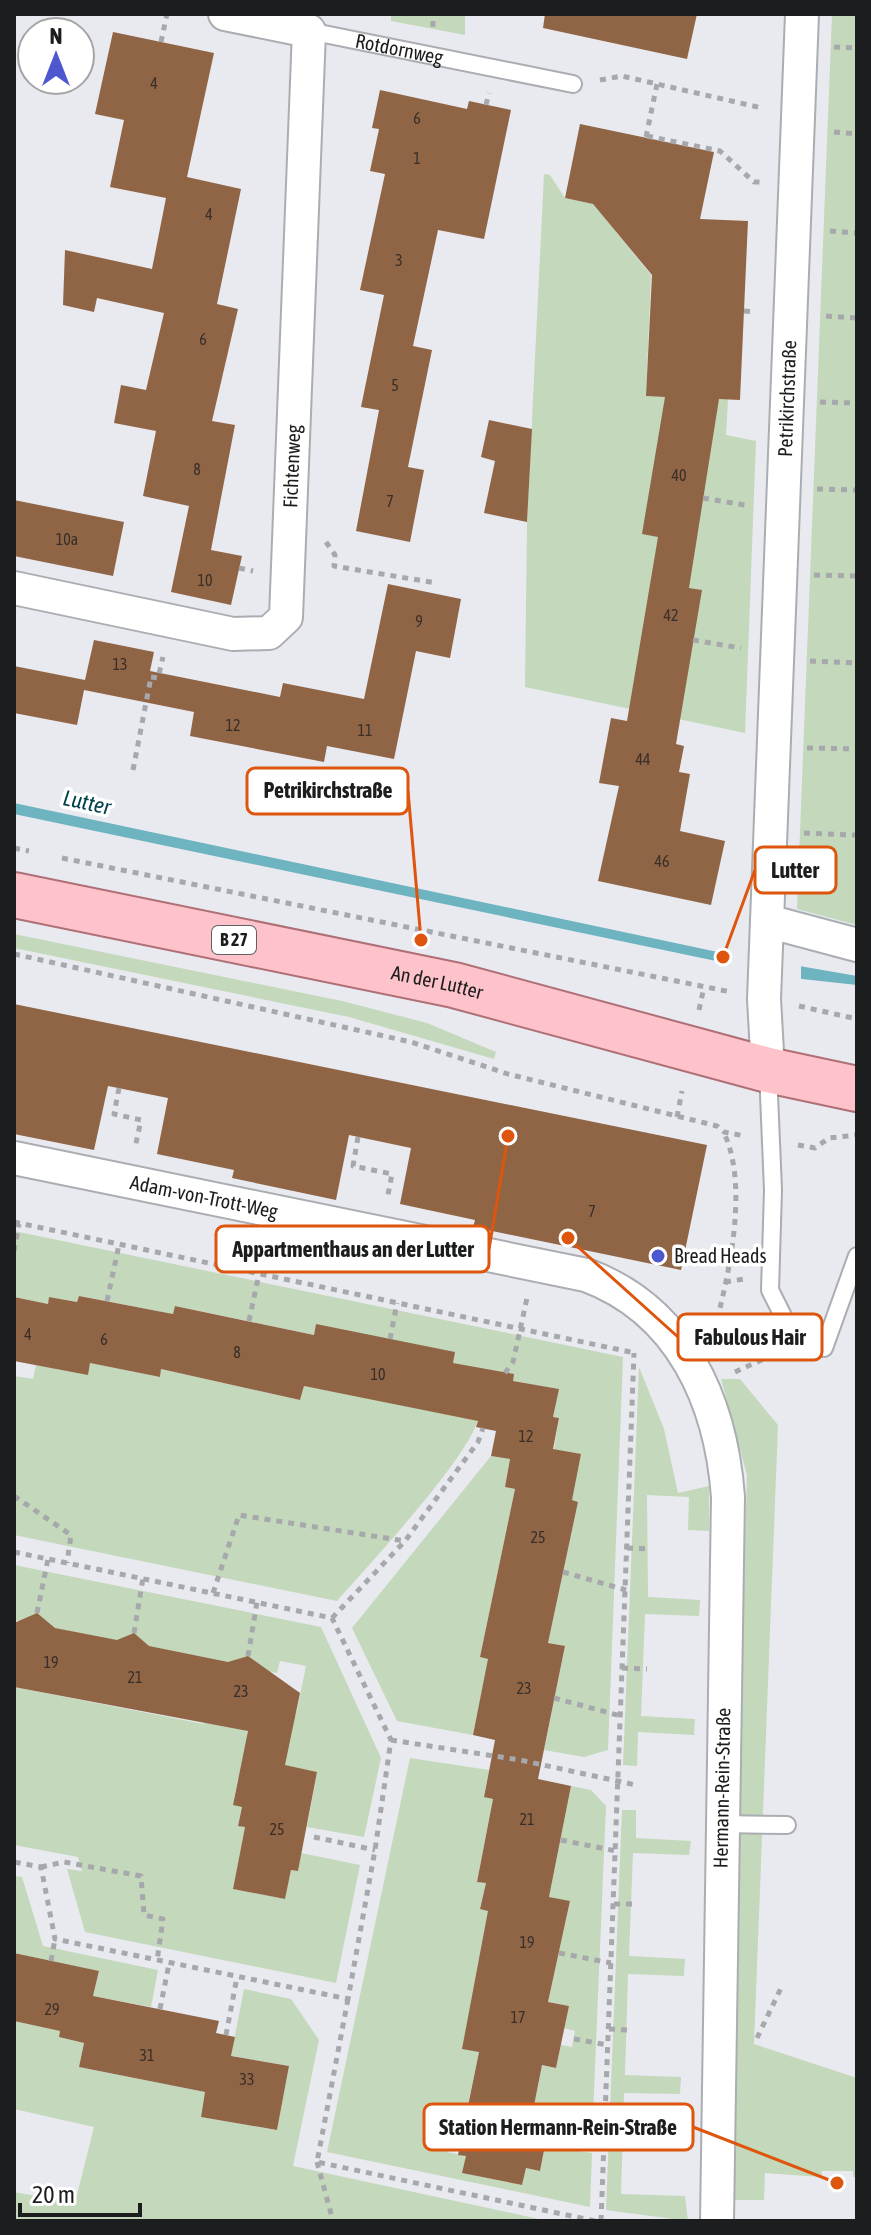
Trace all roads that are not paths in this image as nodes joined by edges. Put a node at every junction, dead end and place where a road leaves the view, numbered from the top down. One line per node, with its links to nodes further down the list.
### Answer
1 (225, 14): 3 (street, Rotdornweg)
2 (802, 14): 7 (street, Petrikirchstraße)
3 (309, 31): 4 (lane, Rotdornweg); 5 (street, Fichtenweg)
4 (573, 84)
5 (14, 588)
6 (14, 895): 9 (main road, An der Lutter / B 27)
7 (767, 928): 8 (street); 9 (street, Petrikirchstraße)
8 (857, 945)
9 (768, 1070): 10 (main road, An der Lutter / B 27); 13 (lane)
10 (857, 1089)
11 (14, 1158): 15 (street, Adam-von-Trott-Weg)
12 (857, 1256): 14 (lane)
13 (805, 1340)
14 (824, 1348)
15 (690, 1361): 16 (street, Hermann-Rein-Straße)
16 (720, 1824): 17 (lane); 18 (street, Hermann-Rein-Straße)
17 (787, 1825)
18 (717, 2221)

